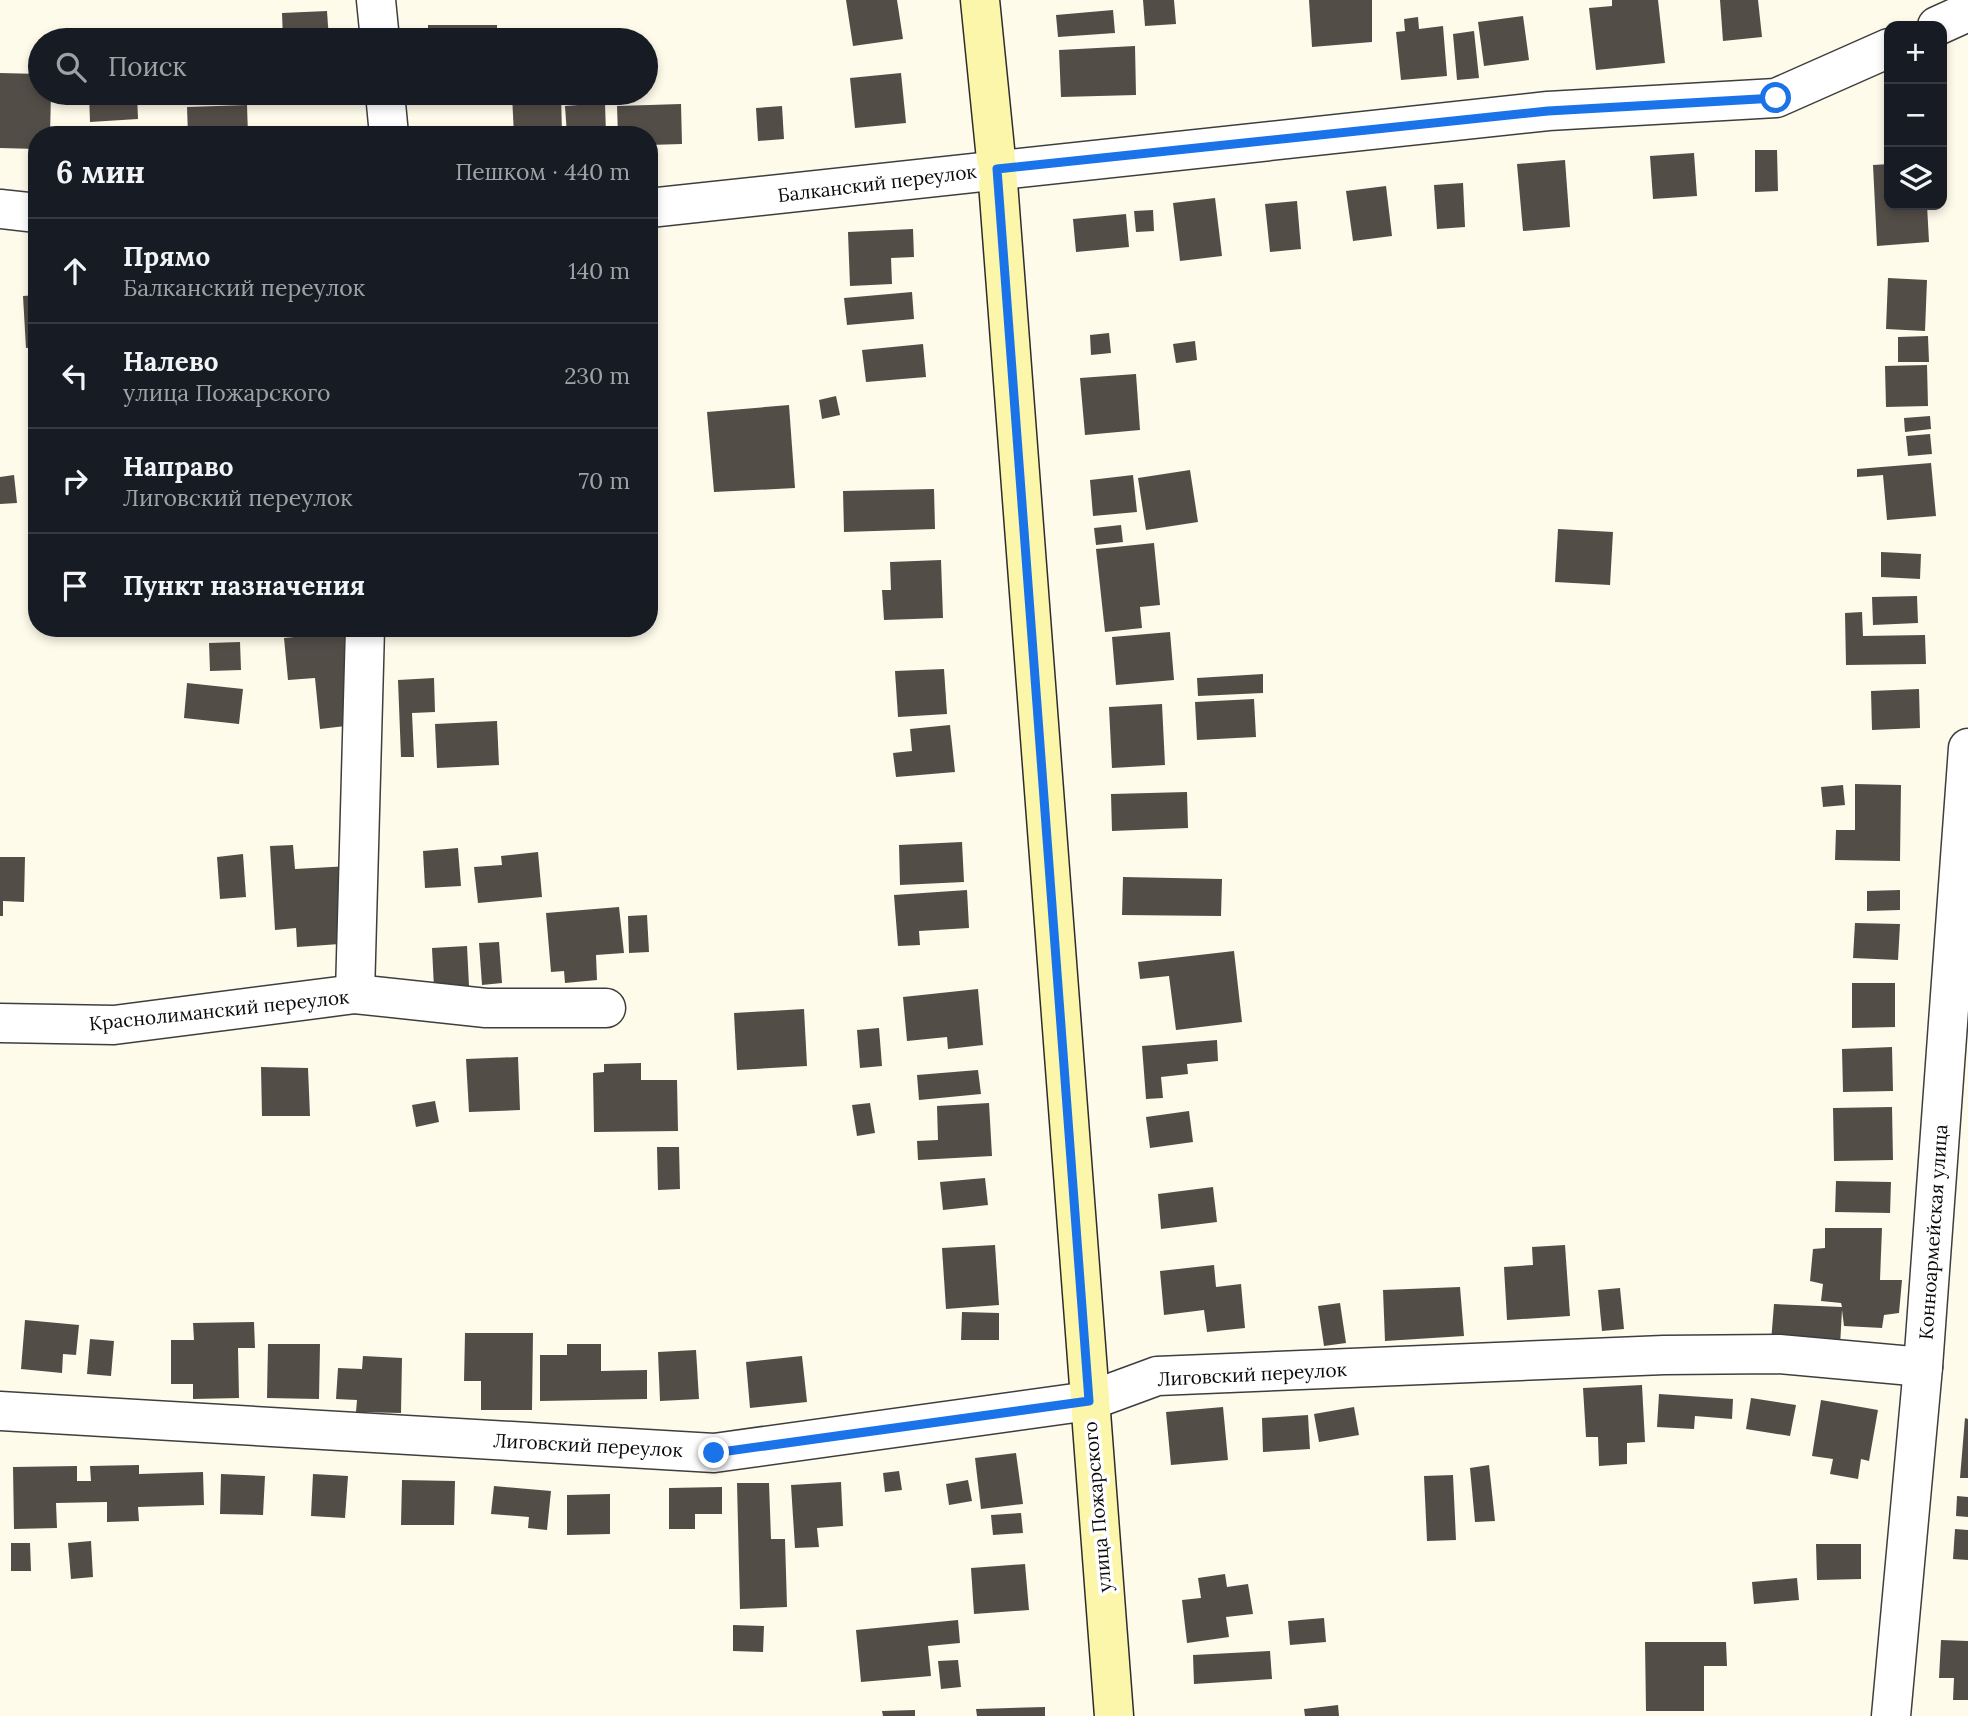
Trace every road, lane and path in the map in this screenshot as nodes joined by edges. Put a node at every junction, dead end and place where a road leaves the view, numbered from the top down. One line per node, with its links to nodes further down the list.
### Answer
1 (376, 0): 5 (street)
2 (981, 0): 9 (street, улица Пожарского)
3 (1968, 12): 4 (street)
4 (1947, 21)
5 (379, 28)
6 (1884, 50): 9 (street, Балканский переулок)
7 (386, 105): 8 (street)
8 (388, 126)
9 (997, 169): 10 (street, Балканский переулок); 19 (street, улица Пожарского)
10 (658, 207)
11 (0, 209): 12 (street)
12 (28, 212)
13 (365, 637): 15 (street)
14 (1968, 748): 18 (street, Конноармейская улица)
15 (355, 994): 16 (street, Краснолиманский переулок); 17 (street, Краснолиманский переулок)
16 (606, 1009)
17 (0, 1023)
18 (1923, 1367): 19 (street, Лиговский переулок); 22 (street, Конноармейская улица)
19 (1089, 1401): 20 (street, Лиговский переулок); 21 (street, улица Пожарского)
20 (0, 1411)
21 (1114, 1716)
22 (1891, 1716)

